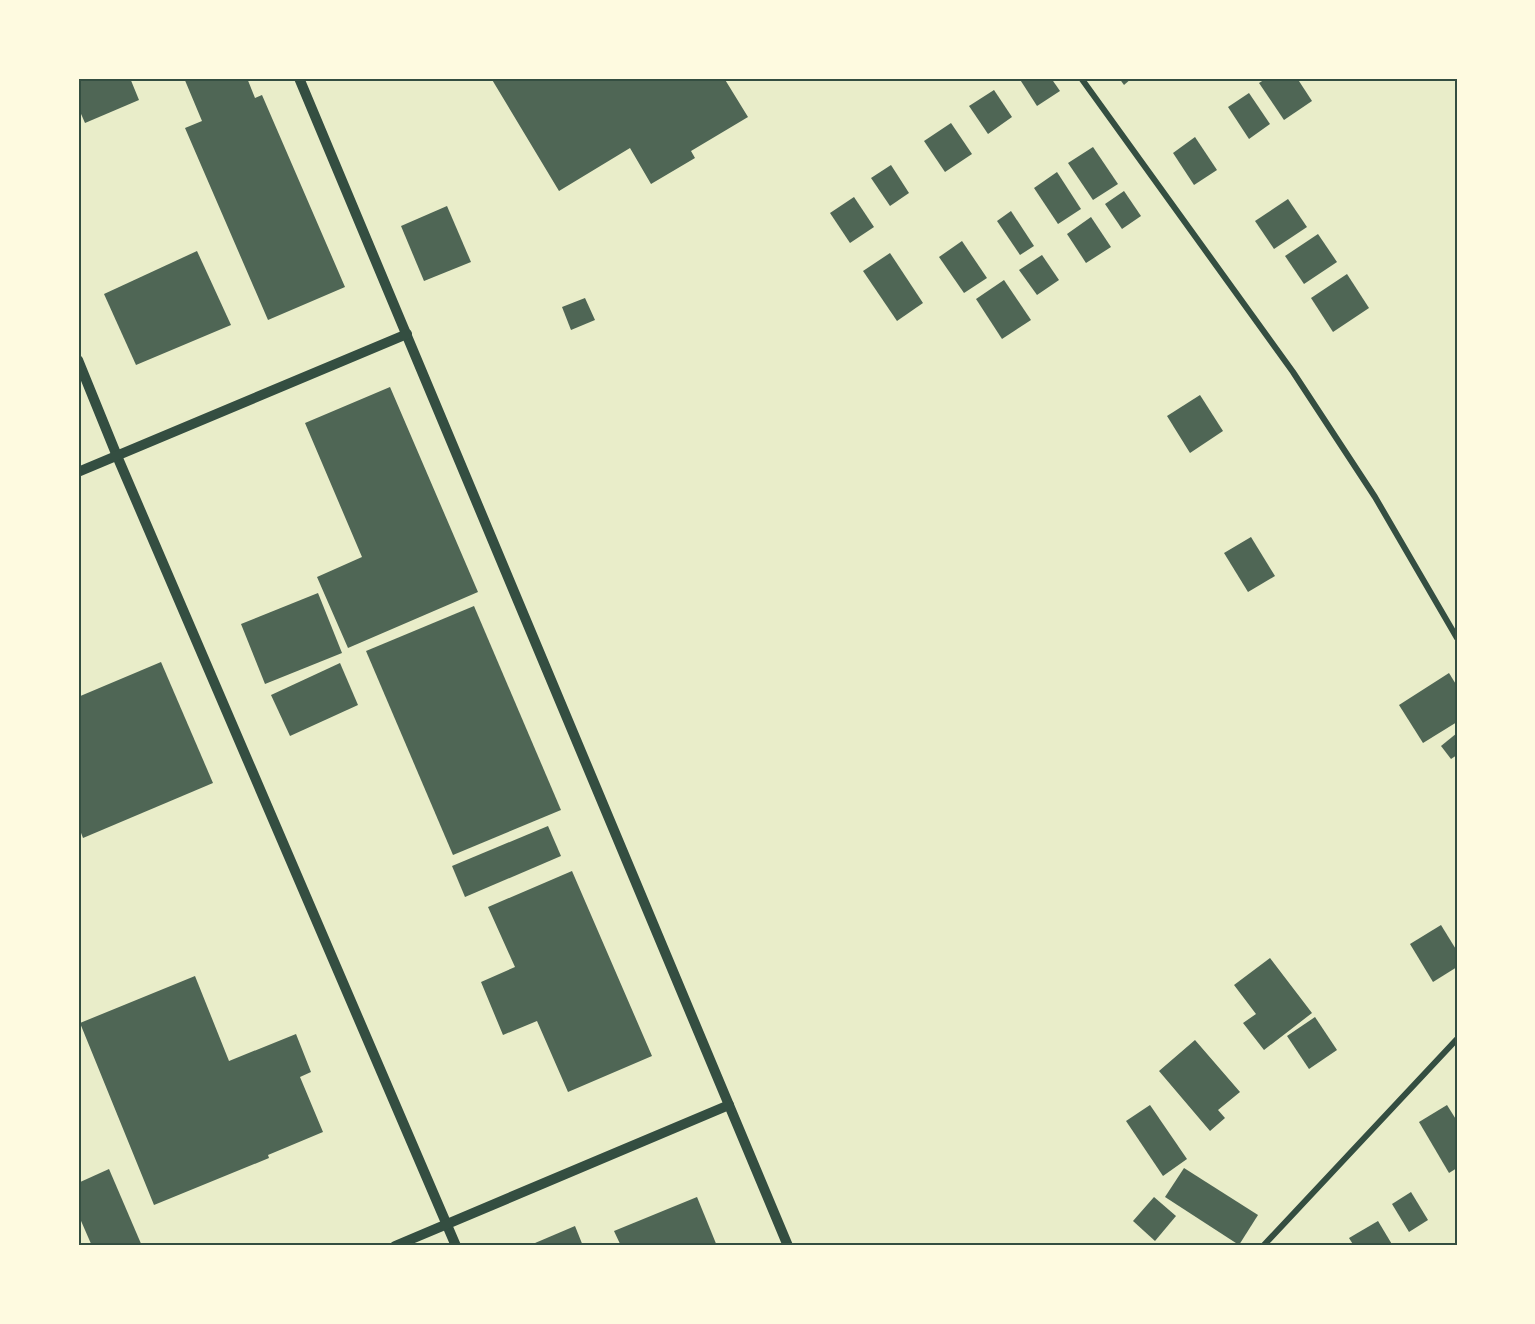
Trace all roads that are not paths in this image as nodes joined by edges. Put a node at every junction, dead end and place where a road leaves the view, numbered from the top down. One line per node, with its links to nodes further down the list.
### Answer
1 (299, 78): 3 (street)
2 (1081, 78): 7 (street)
3 (407, 334): 5 (street); 9 (street)
4 (78, 360): 5 (street)
5 (117, 456): 6 (street); 10 (street)
6 (78, 472)
7 (1457, 638)
8 (1457, 1039): 14 (street)
9 (729, 1105): 10 (street); 13 (street)
10 (447, 1224): 11 (street); 12 (street)
11 (395, 1246)
12 (456, 1246)
13 (788, 1246)
14 (1263, 1246)

